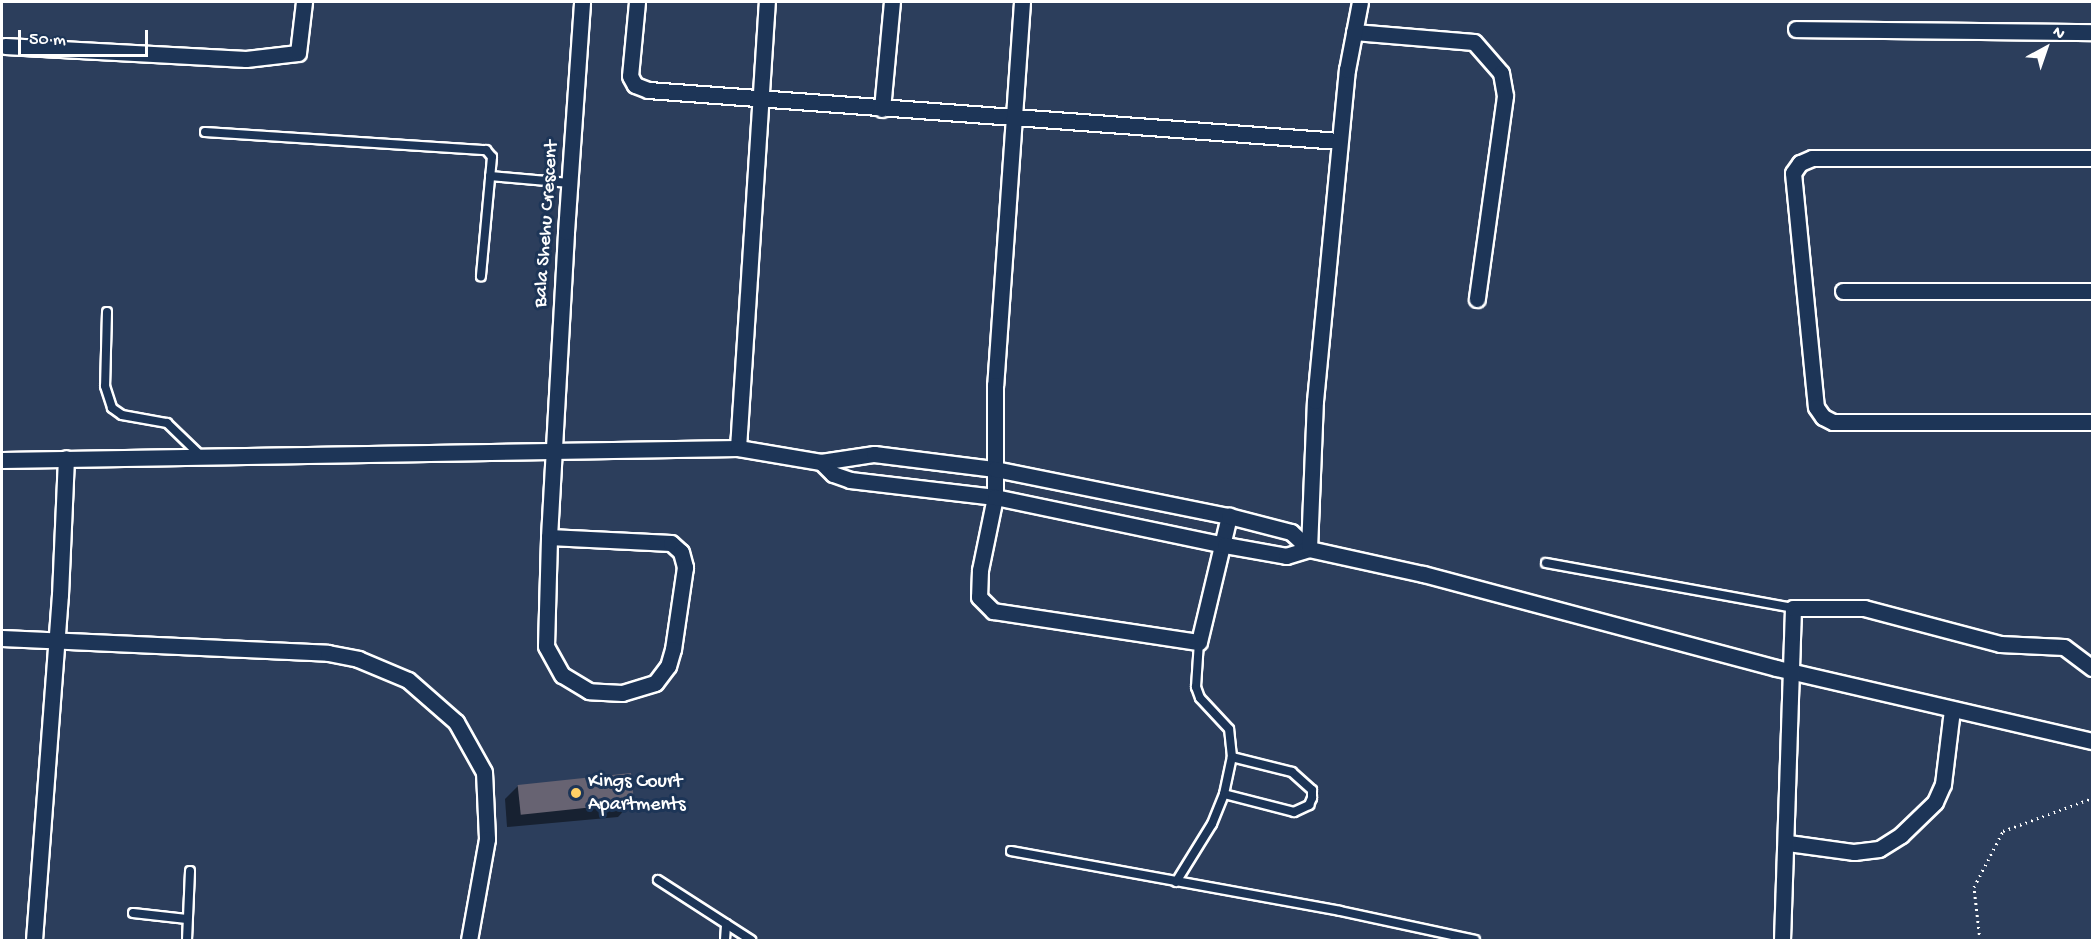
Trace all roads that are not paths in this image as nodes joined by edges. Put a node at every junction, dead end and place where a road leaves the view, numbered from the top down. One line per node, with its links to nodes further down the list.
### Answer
1 (304, 2): 11 (street)
2 (582, 2): 19 (street, Bala Shehu Crescent)
3 (637, 2): 12 (street)
4 (767, 2): 12 (street)
5 (891, 2): 13 (street)
6 (1022, 2): 14 (street)
7 (1360, 2): 9 (street)
8 (1796, 29): 10 (street)
9 (1354, 32): 16 (street); 23 (street)
10 (2092, 32)
11 (5, 46)
12 (761, 99): 13 (street); 26 (street)
13 (882, 109): 14 (street)
14 (1016, 120): 16 (street); 32 (street)
15 (205, 132): 18 (lane)
16 (1339, 141): 37 (street)
17 (2092, 158): 25 (street)
18 (490, 176): 19 (lane); 20 (lane)
19 (570, 183): 27 (street, Bala Shehu Crescent)
20 (481, 276)
21 (1843, 291): 22 (street)
22 (2092, 291)
23 (1477, 299)
24 (106, 312): 28 (lane)
25 (2092, 423)
26 (738, 448): 27 (street); 31 (street)
27 (555, 449): 28 (street); 35 (street, Bala Shehu Crescent)
28 (201, 456): 29 (street)
29 (66, 458): 30 (street); 41 (street)
30 (2, 460)
31 (821, 462): 32 (street); 33 (street)
32 (995, 469): 33 (street); 34 (street)
33 (995, 497): 36 (street); 42 (street)
34 (1229, 516): 36 (street); 37 (street)
35 (549, 537): 35 (street)
36 (1225, 545): 37 (street); 42 (street)
37 (1309, 549): 44 (street)
38 (1546, 563): 39 (lane)
39 (1793, 608): 43 (street); 44 (street)
40 (2, 638): 41 (street)
41 (55, 640): 57 (street); 59 (street)
42 (1199, 642): 47 (lane)
43 (2092, 668)
44 (1791, 670): 45 (street); 49 (street)
45 (1952, 710): 46 (street); 49 (street)
46 (2092, 741)
47 (1232, 757): 48 (lane); 48 (lane)
48 (1224, 794): 53 (lane)
49 (1788, 843): 63 (street)
50 (1011, 851): 53 (lane)
51 (190, 871): 55 (lane)
52 (658, 880): 56 (lane)
53 (1176, 882): 62 (lane)
54 (133, 913): 55 (lane)
55 (187, 919): 58 (lane)
56 (726, 924): 60 (lane); 61 (lane)
57 (34, 940)
58 (187, 940)
59 (469, 940)
60 (725, 940)
61 (751, 940)
62 (1475, 940)
63 (1782, 940)

